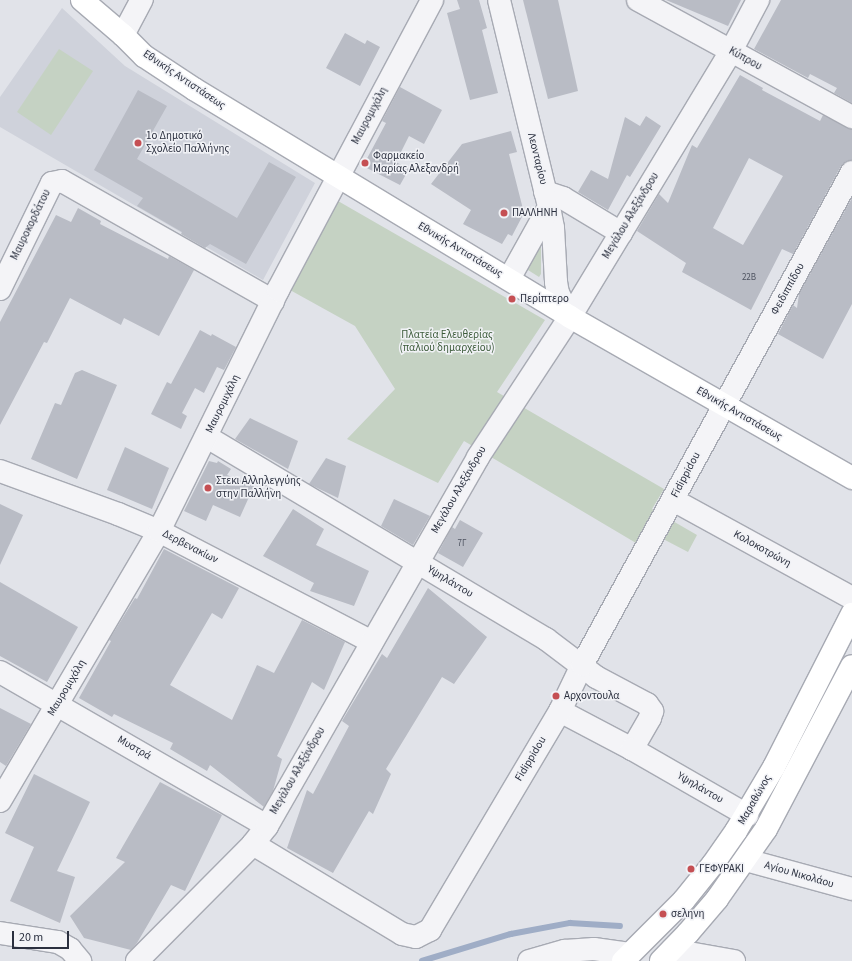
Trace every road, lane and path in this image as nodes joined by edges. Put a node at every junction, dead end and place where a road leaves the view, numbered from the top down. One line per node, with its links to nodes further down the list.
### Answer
1 (82, 0): 7 (main road, Εθνικής Αντιστάσεως)
2 (142, 0): 7 (street)
3 (432, 0): 11 (street, Μαυρομιχάλη)
4 (498, 0): 12 (street, Λεονταρίου)
5 (638, 0): 8 (street, Κύπρου)
6 (758, 0): 8 (street, Μεγάλου Αλεξάνδρου)
7 (123, 35): 11 (main road, Εθνικής Αντιστάσεως)
8 (731, 51): 9 (street, Κύπρου); 13 (street, Μεγάλου Αλεξάνδρου)
9 (852, 117)
10 (852, 172): 18 (street, Φειδιππίδου)
11 (338, 176): 14 (main road, Εθνικής Αντιστάσεως); 16 (street, Μαυρομιχάλη)
12 (547, 200): 13 (street); 14 (street); 17 (street, Λεονταρίου)
13 (621, 233): 17 (street, Μεγάλου Αλεξάνδρου)
14 (509, 279): 17 (main road, Εθνικής Αντιστάσεως)
15 (0, 289): 16 (street, Μαυροκορδάτου)
16 (273, 301): 19 (street, Μαυρομιχάλη)
17 (570, 317): 18 (main road, Εθνικής Αντιστάσεως); 24 (street, Μεγάλου Αλεξάνδρου)
18 (723, 406): 21 (main road, Εθνικής Αντιστάσεως); 22 (street, Fidippidou)
19 (207, 437): 23 (street, Μαυρομιχάλη); 24 (street, Υψηλάντου)
20 (0, 471): 23 (street, Δερβενακίων)
21 (852, 478)
22 (673, 500): 25 (street, Κολοκοτρώνη); 28 (street, Fidippidou)
23 (159, 531): 27 (street, Δερβενακίων); 31 (street, Μαυρομιχάλη)
24 (418, 562): 27 (street, Μεγάλου Αλεξάνδρου); 28 (street, Υψηλάντου)
25 (852, 598)
26 (852, 614): 35 (main road, Μαραθώνος)
27 (372, 642): 36 (street, Μεγάλου Αλεξάνδρου)
28 (582, 665): 32 (street, Fidippidou); 33 (street, Υψηλάντου)
29 (852, 666): 38 (main road)
30 (0, 672): 31 (street, Μυστρά)
31 (58, 704): 34 (street, Μαυρομιχάλη); 36 (street, Μυστρά)
32 (560, 711): 33 (street, Υψηλάντου); 37 (street, Fidippidou)
33 (632, 749): 35 (street, Υψηλάντου)
34 (0, 801)
35 (747, 815): 42 (main road, Μαραθώνος)
36 (267, 826): 37 (street, Μεγάλου Αλεξάνδρου)
37 (253, 844): 44 (street, Μεγάλου Αλεξάνδρου)
38 (746, 860): 39 (street, Αγίου Νικολάου); 41 (main road)
39 (852, 890)
40 (0, 933): 43 (street)
41 (666, 956): 46 (street)
42 (627, 958): 45 (street)
43 (80, 961)
44 (137, 961)
45 (530, 961)
46 (734, 961)

